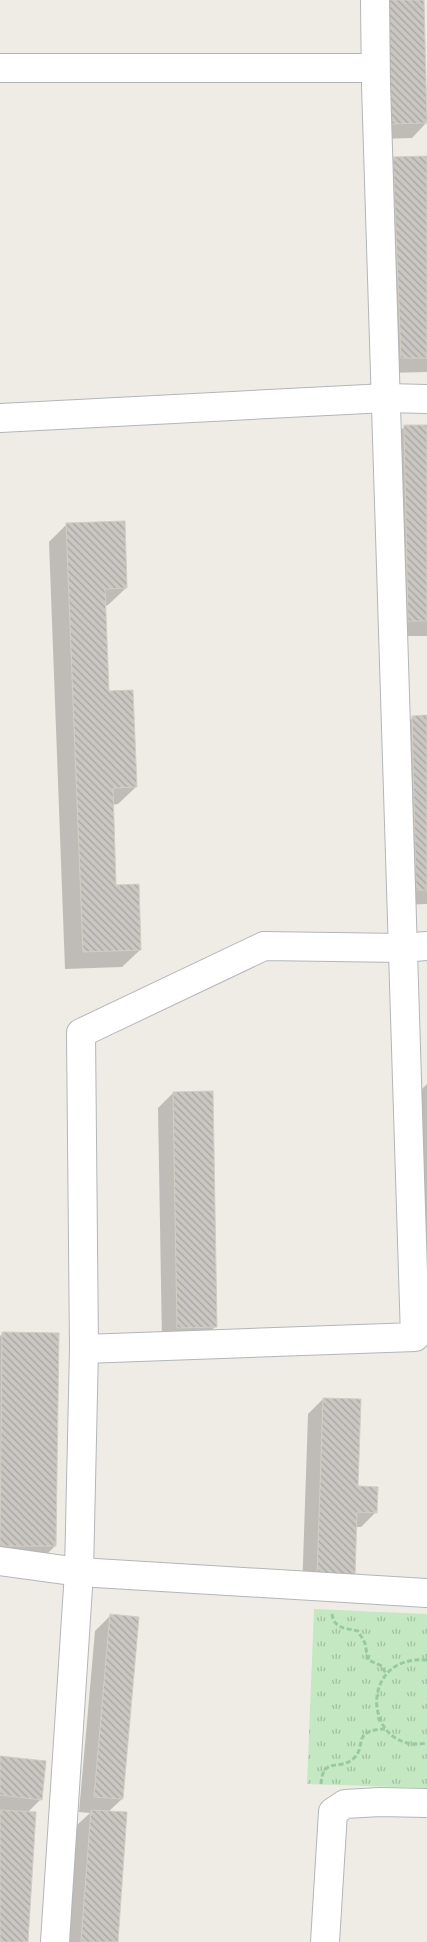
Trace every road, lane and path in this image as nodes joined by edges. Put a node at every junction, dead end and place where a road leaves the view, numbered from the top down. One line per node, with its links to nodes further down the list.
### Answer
1 (375, 0): 3 (lane)
2 (0, 68): 3 (lane)
3 (375, 68): 4 (lane)
4 (386, 398): 5 (lane); 6 (lane); 7 (lane)
5 (427, 399)
6 (0, 418)
7 (414, 947): 8 (lane); 8 (lane)
8 (84, 1349): 10 (lane)
9 (0, 1561): 10 (lane)
10 (79, 1572): 11 (lane); 19 (lane)
11 (427, 1592)
12 (332, 1611): 14 (path)
13 (427, 1660): 14 (path)
14 (386, 1674): 15 (path)
15 (386, 1729): 16 (path); 17 (path)
16 (427, 1743)
17 (321, 1784)
18 (427, 1803): 20 (lane)
19 (55, 1942)
20 (326, 1942)

